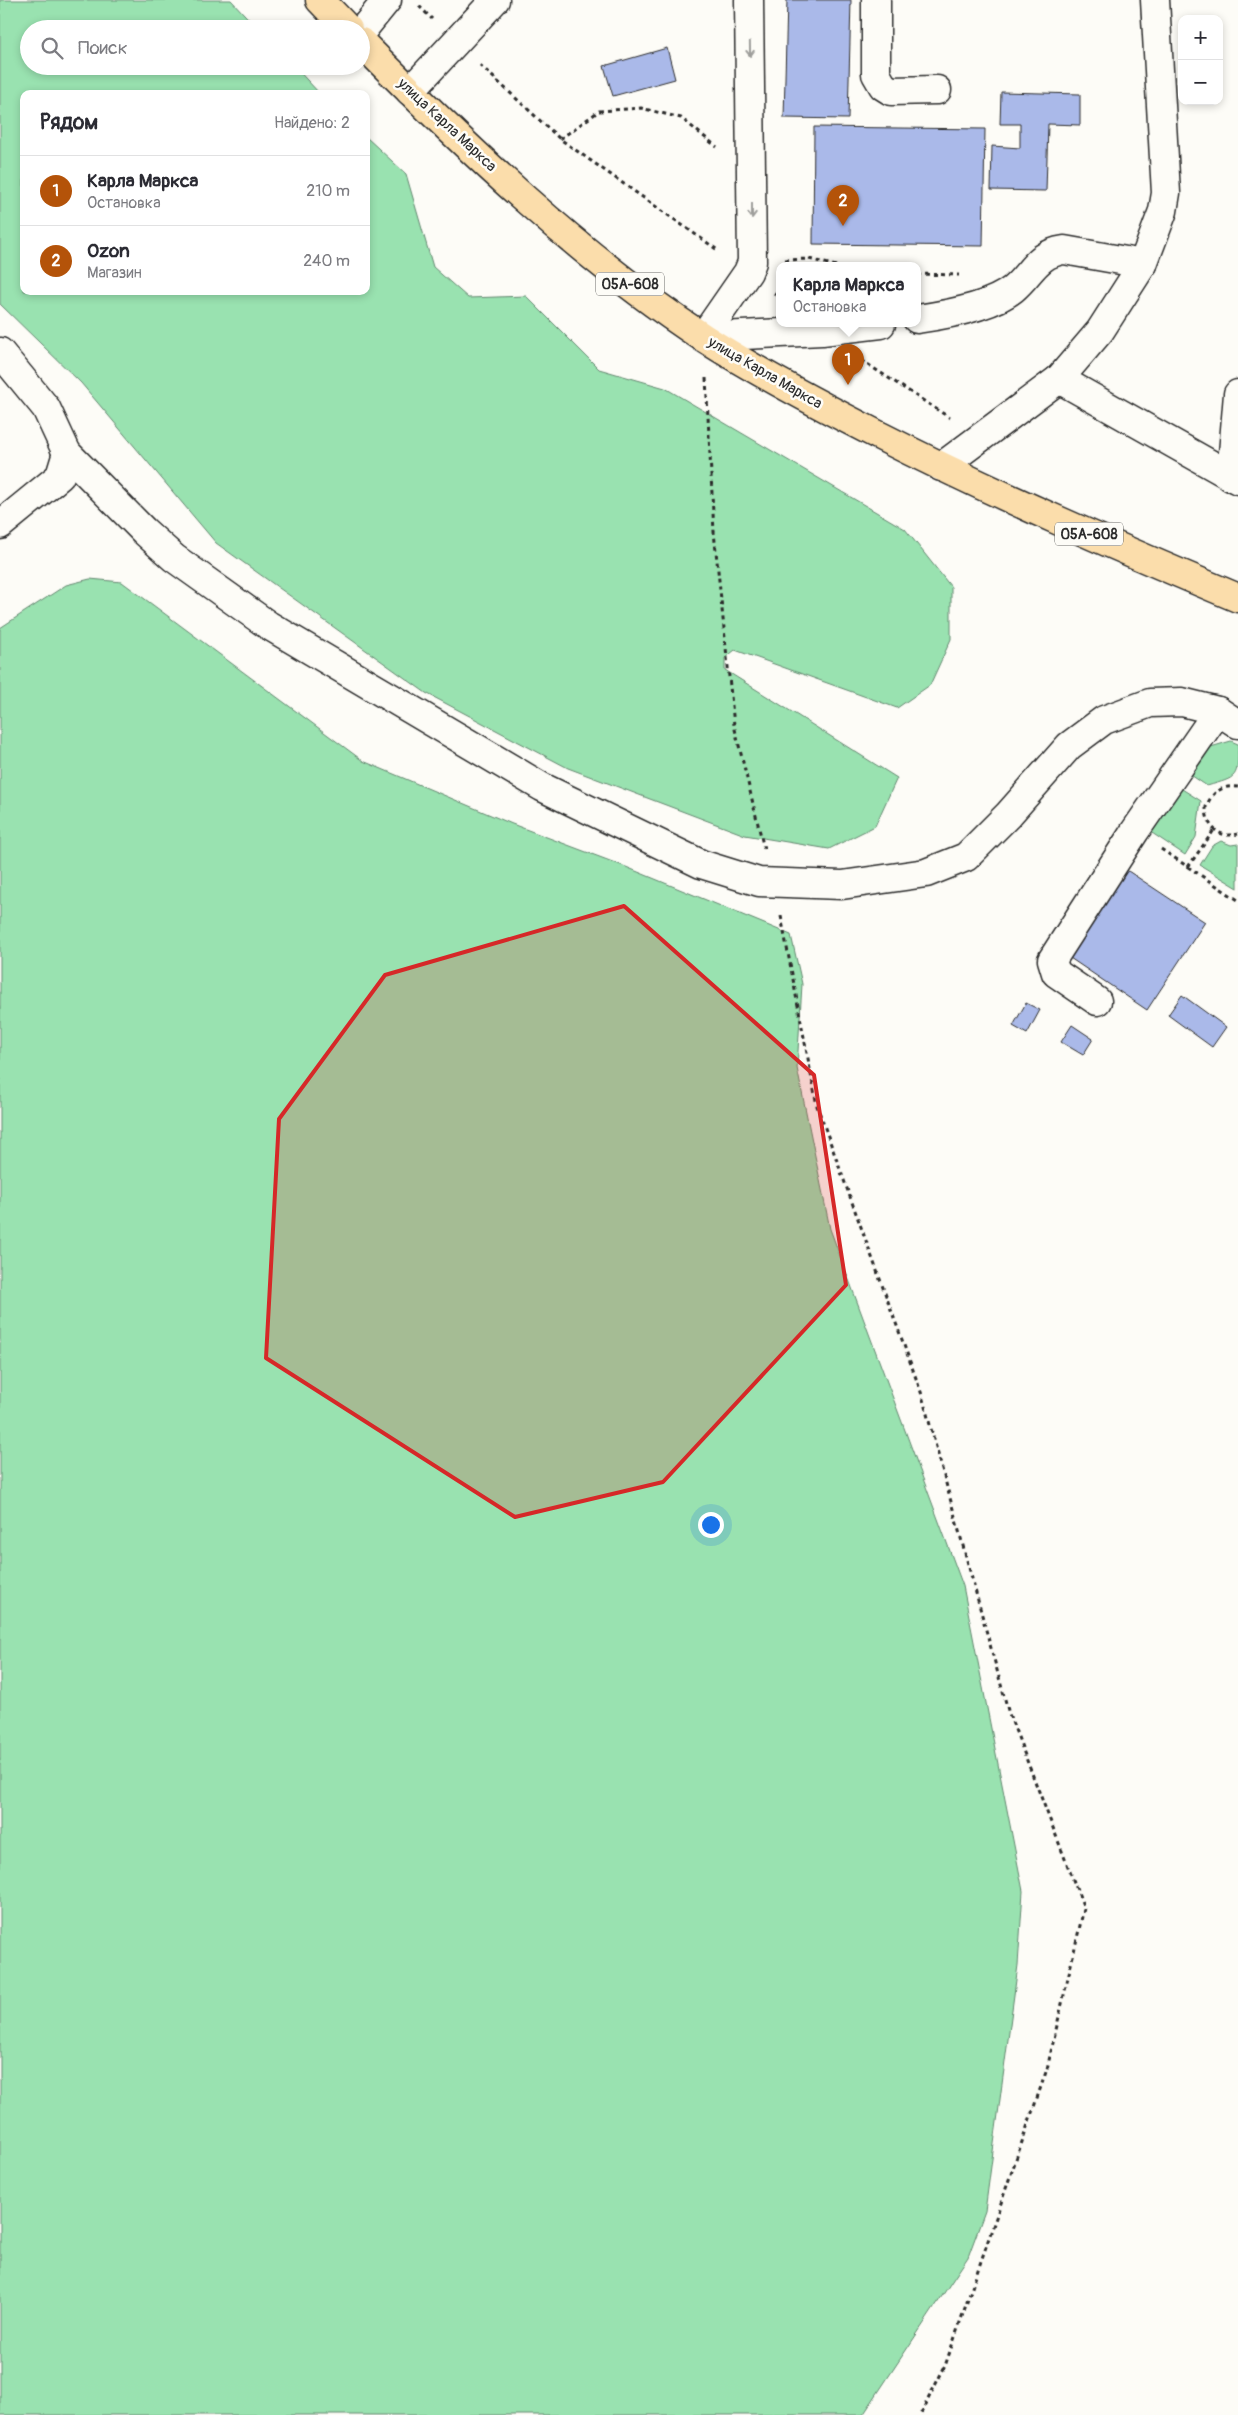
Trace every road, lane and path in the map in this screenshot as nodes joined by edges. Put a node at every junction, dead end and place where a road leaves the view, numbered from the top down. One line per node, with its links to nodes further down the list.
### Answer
1 (320, 0): 8 (highway)
2 (387, 0): 9 (street)
3 (413, 0): 10 (path)
4 (495, 0): 10 (street)
5 (749, 0): 15 (street, one-way to 15)
6 (876, 0): 12 (street)
7 (1155, 0): 18 (street)
8 (339, 20)
9 (370, 21)
10 (456, 44): 13 (street); 14 (path)
11 (370, 51): 13 (highway, улица Карла Маркса / 05А-608)
12 (936, 90)
13 (410, 91): 24 (highway, улица Карла Маркса / 05А-608)
14 (560, 139): 15 (path); 19 (path)
15 (752, 184): 19 (street, one-way to 19)
16 (810, 259): 17 (path)
17 (821, 262)
18 (1143, 264): 21 (street); 26 (street)
19 (748, 272): 20 (path); 24 (street)
20 (776, 295)
21 (921, 318)
22 (856, 327): 23 (street)
23 (822, 331): 24 (street); 28 (path)
24 (703, 337): 31 (highway, улица Карла Маркса / 05А-608); 40 (path)
25 (0, 352): 29 (street)
26 (1059, 379): 28 (street); 30 (street)
27 (1238, 394): 30 (street)
28 (982, 438): 31 (street)
29 (67, 453): 32 (street); 40 (street)
30 (1235, 466)
31 (941, 467): 33 (highway, улица Карла Маркса / 05А-608)
32 (0, 525)
33 (1238, 598)
34 (1228, 718): 37 (street); 40 (street)
35 (1238, 788): 36 (path)
36 (1214, 830): 38 (path); 39 (path)
37 (1135, 831): 39 (path); 42 (street)
38 (1238, 834)
39 (1188, 867): 41 (path)
40 (773, 883): 43 (path)
41 (1238, 900)
42 (1097, 1001)
43 (920, 2415)

